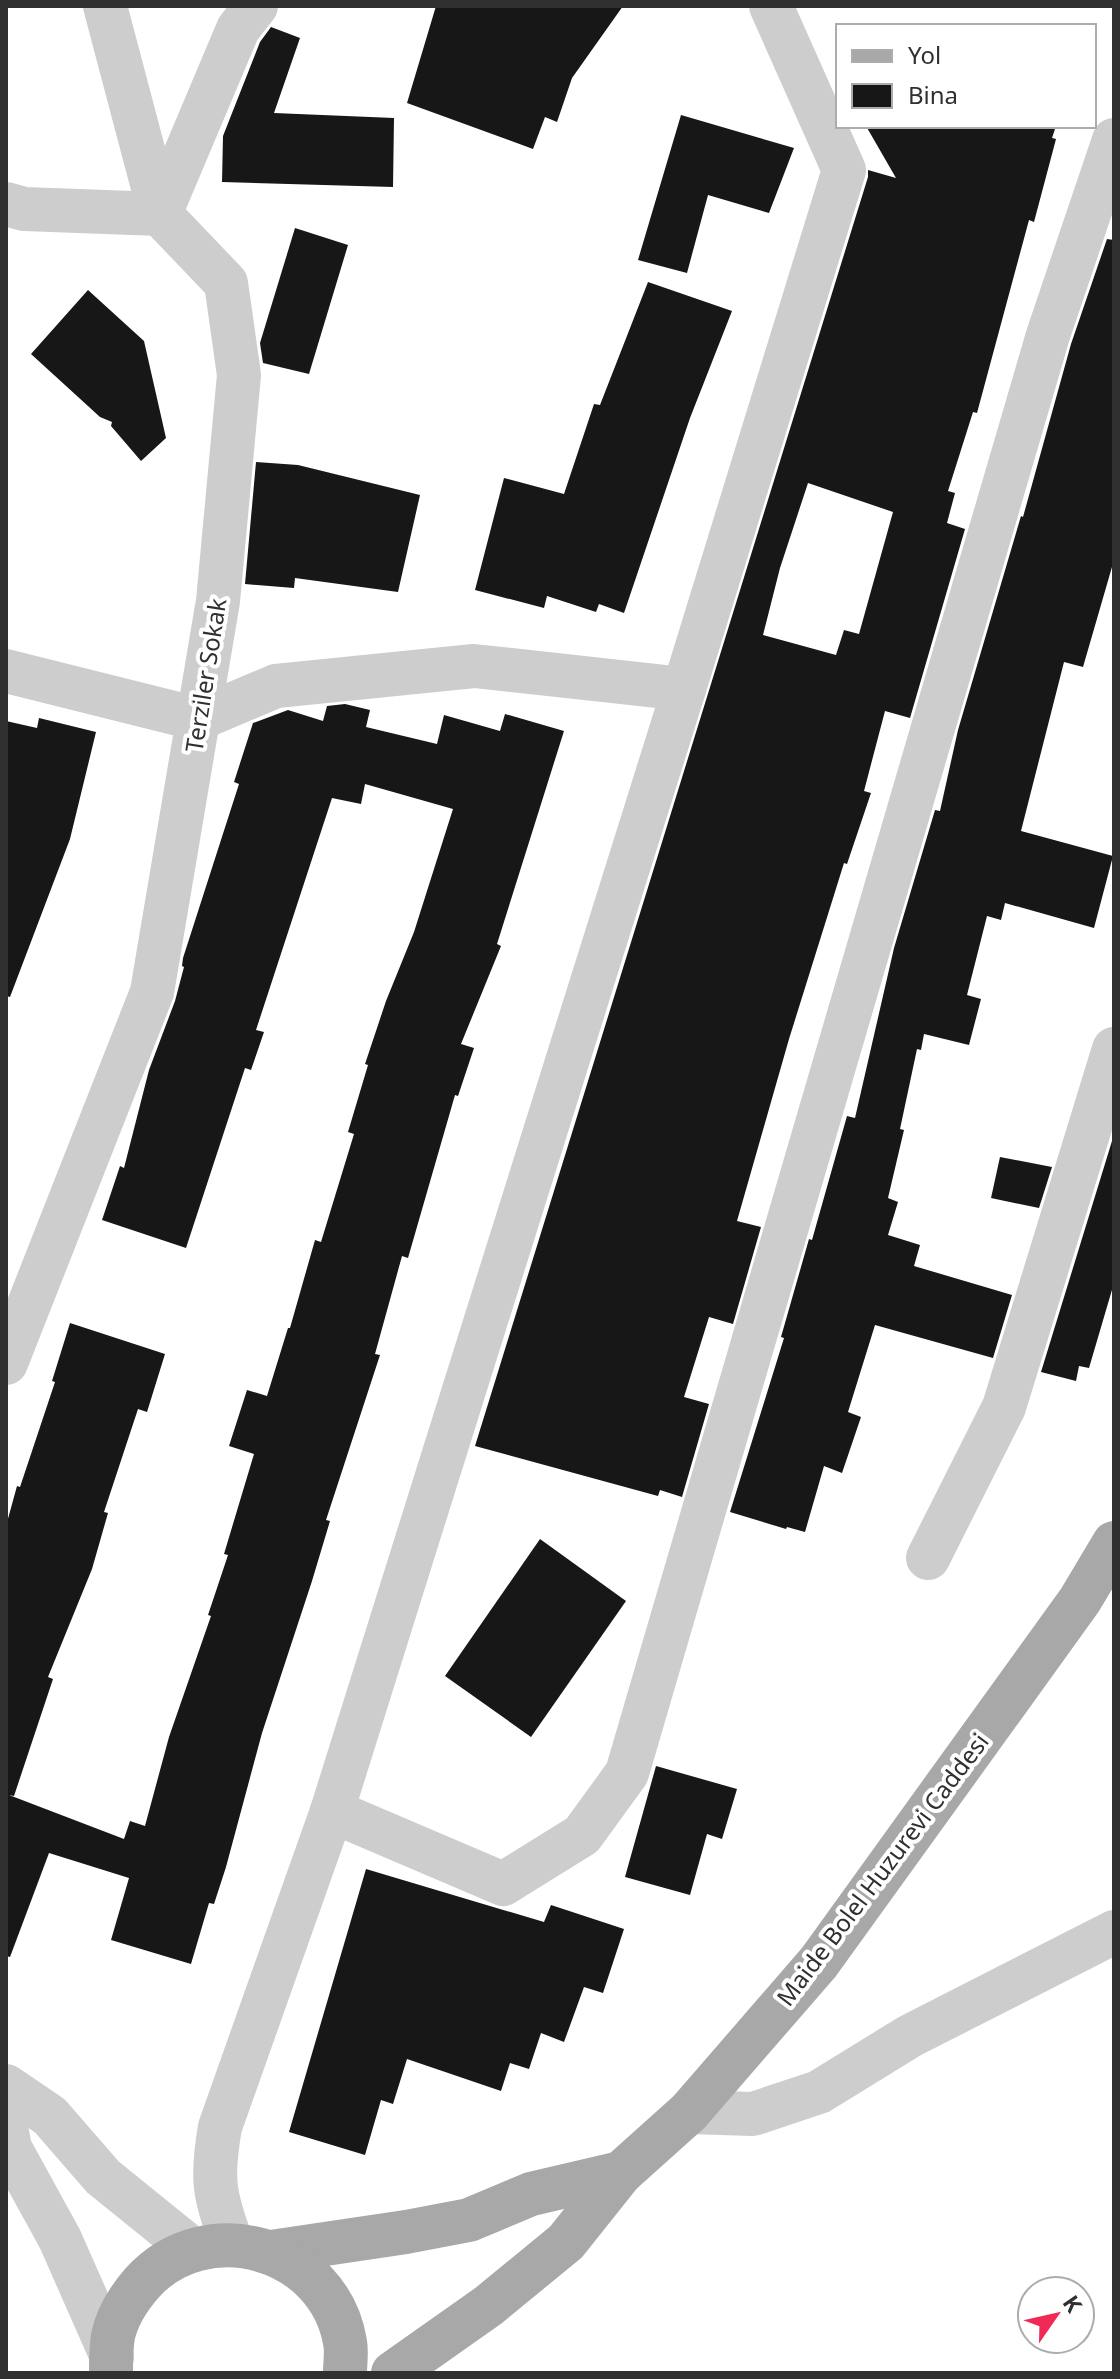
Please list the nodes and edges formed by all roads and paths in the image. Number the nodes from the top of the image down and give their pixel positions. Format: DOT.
graph roads {
  1 [pos="105,6"];
  2 [pos="256,6"];
  3 [pos="771,6"];
  4 [pos="1114,140"];
  5 [pos="6,204"];
  6 [pos="160,214"];
  7 [pos="6,671"];
  8 [pos="684,689"];
  9 [pos="198,719"];
  10 [pos="1114,1049"];
  11 [pos="6,1363"];
  12 [pos="1114,1543"];
  13 [pos="928,1558"];
  14 [pos="332,1811"];
  15 [pos="1114,1932"];
  16 [pos="6,2086"];
  17 [pos="689,2112"];
  18 [pos="6,2127"];
  19 [pos="621,2173"];
  20 [pos="232,2248"];
  21 [pos="111,2365"];
  22 [pos="345,2373"];
  23 [pos="393,2373"];
  1 -- 6 [label="street"];
  2 -- 6 [label="street"];
  3 -- 8 [label="street"];
  4 -- 14 [label="street"];
  5 -- 6 [label="street"];
  6 -- 9 [label="street, Terziler Sokak"];
  7 -- 9 [label="street"];
  8 -- 9 [label="street"];
  8 -- 14 [label="street"];
  9 -- 11 [label="street, Terziler Sokak"];
  10 -- 13 [label="street"];
  12 -- 17 [label="main road, Maide Bolel Huzurevi Caddesi"];
  14 -- 20 [label="street"];
  15 -- 17 [label="street"];
  16 -- 20 [label="street"];
  17 -- 19 [label="main road, Maide Bolel Huzurevi Caddesi"];
  18 -- 21 [label="street"];
  19 -- 20 [label="main road, Maide Bolel Huzurevi Caddesi"];
  19 -- 23 [label="main road, Maide Bolel Huzurevi Caddesi"];
  20 -- 21 [label="main road, Maide Bolel Huzurevi Caddesi"];
  20 -- 22 [label="main road"];
}
